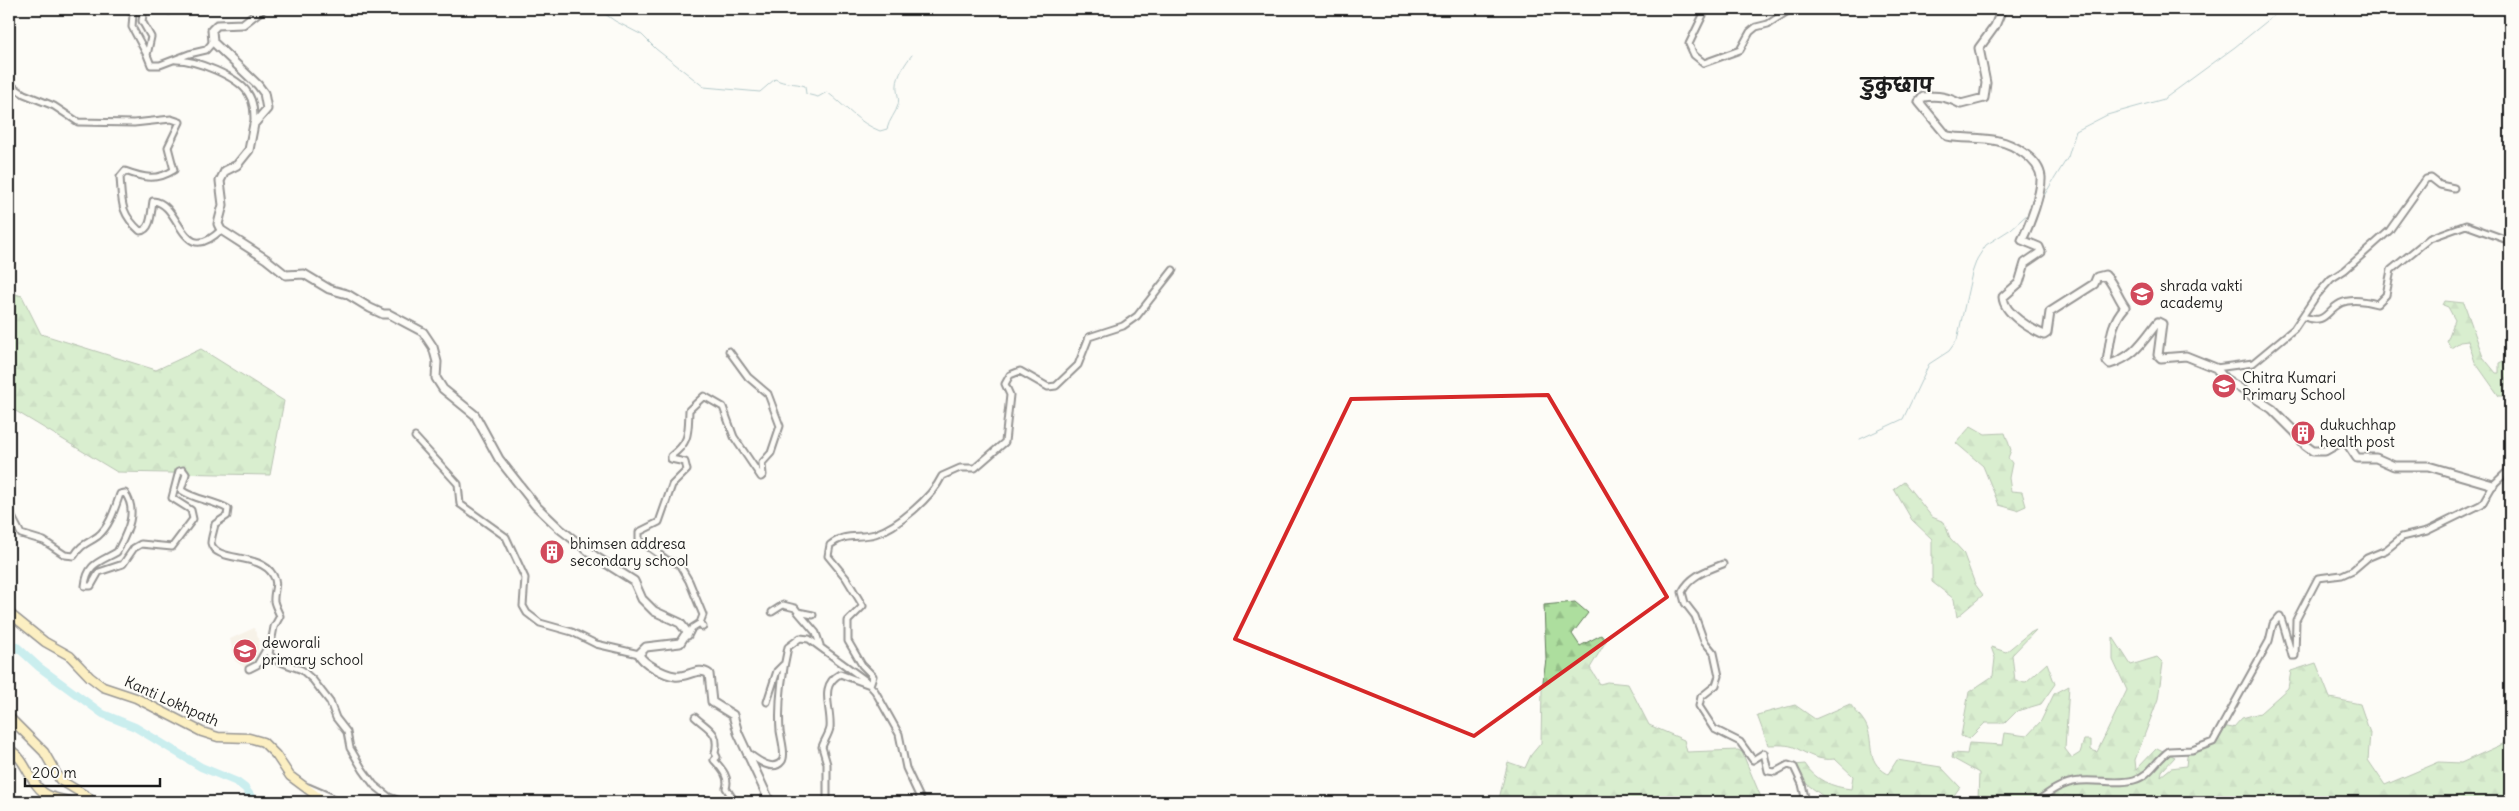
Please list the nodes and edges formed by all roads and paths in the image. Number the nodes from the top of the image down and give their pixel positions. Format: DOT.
graph roads {
  1 [pos="127,9"];
  2 [pos="144,9"];
  3 [pos="165,9"];
  4 [pos="174,9"];
  5 [pos="262,9"];
  6 [pos="1706,9"];
  7 [pos="1791,9"];
  8 [pos="2002,9"];
  9 [pos="213,42"];
  10 [pos="147,55"];
  11 [pos="171,60"];
  12 [pos="9,84"];
  13 [pos="254,124"];
  14 [pos="2454,188"];
  15 [pos="221,230"];
  16 [pos="2510,241"];
  17 [pos="1173,270"];
  18 [pos="2304,317"];
  19 [pos="729,350"];
  20 [pos="2216,368"];
  21 [pos="415,437"];
  22 [pos="2510,469"];
  23 [pos="2493,485"];
  24 [pos="9,511"];
  25 [pos="1723,564"];
  26 [pos="772,612"];
  27 [pos="798,612"];
  28 [pos="9,613"];
  29 [pos="813,615"];
  30 [pos="273,639"];
  31 [pos="680,643"];
  32 [pos="820,645"];
  33 [pos="639,654"];
  34 [pos="783,665"];
  35 [pos="249,669"];
  36 [pos="870,685"];
  37 [pos="768,702"];
  38 [pos="9,717"];
  39 [pos="695,717"];
  40 [pos="9,749"];
  41 [pos="748,753"];
  42 [pos="301,784"];
  43 [pos="73,802"];
  44 [pos="92,802"];
  45 [pos="325,802"];
  46 [pos="335,802"];
  47 [pos="403,802"];
  48 [pos="735,802"];
  49 [pos="770,802"];
  50 [pos="827,802"];
  51 [pos="922,802"];
  52 [pos="1806,802"];
  53 [pos="2036,802"];
  1 -- 10 [label="street"];
  2 -- 10 [label="street"];
  3 -- 4 [label="street"];
  5 -- 9 [label="street"];
  6 -- 7 [label="street"];
  8 -- 20 [label="street"];
  9 -- 11 [label="street"];
  9 -- 13 [label="street"];
  10 -- 11 [label="street"];
  11 -- 13 [label="street"];
  12 -- 15 [label="street"];
  13 -- 15 [label="street"];
  14 -- 18 [label="street"];
  15 -- 31 [label="street"];
  16 -- 18 [label="street"];
  17 -- 36 [label="street"];
  18 -- 20 [label="street"];
  19 -- 31 [label="street"];
  20 -- 23 [label="street"];
  21 -- 33 [label="street"];
  22 -- 23 [label="street"];
  23 -- 53 [label="street"];
  24 -- 30 [label="street"];
  25 -- 52 [label="street"];
  26 -- 27 [label="street"];
  27 -- 29 [label="street"];
  27 -- 32 [label="street"];
  28 -- 42 [label="main road, Kanti Lokhpath"];
  30 -- 35 [label="street"];
  30 -- 47 [label="street"];
  31 -- 33 [label="street"];
  32 -- 34 [label="street"];
  32 -- 36 [label="street"];
  33 -- 41 [label="street"];
  34 -- 37 [label="street"];
  34 -- 41 [label="street"];
  36 -- 50 [label="street"];
  36 -- 51 [label="street"];
  38 -- 44 [label="main road"];
  39 -- 48 [label="street"];
  40 -- 43 [label="main road"];
  41 -- 49 [label="street"];
  42 -- 45 [label="main road, Kanti Lokhpath"];
  42 -- 46 [label="street"];
}
